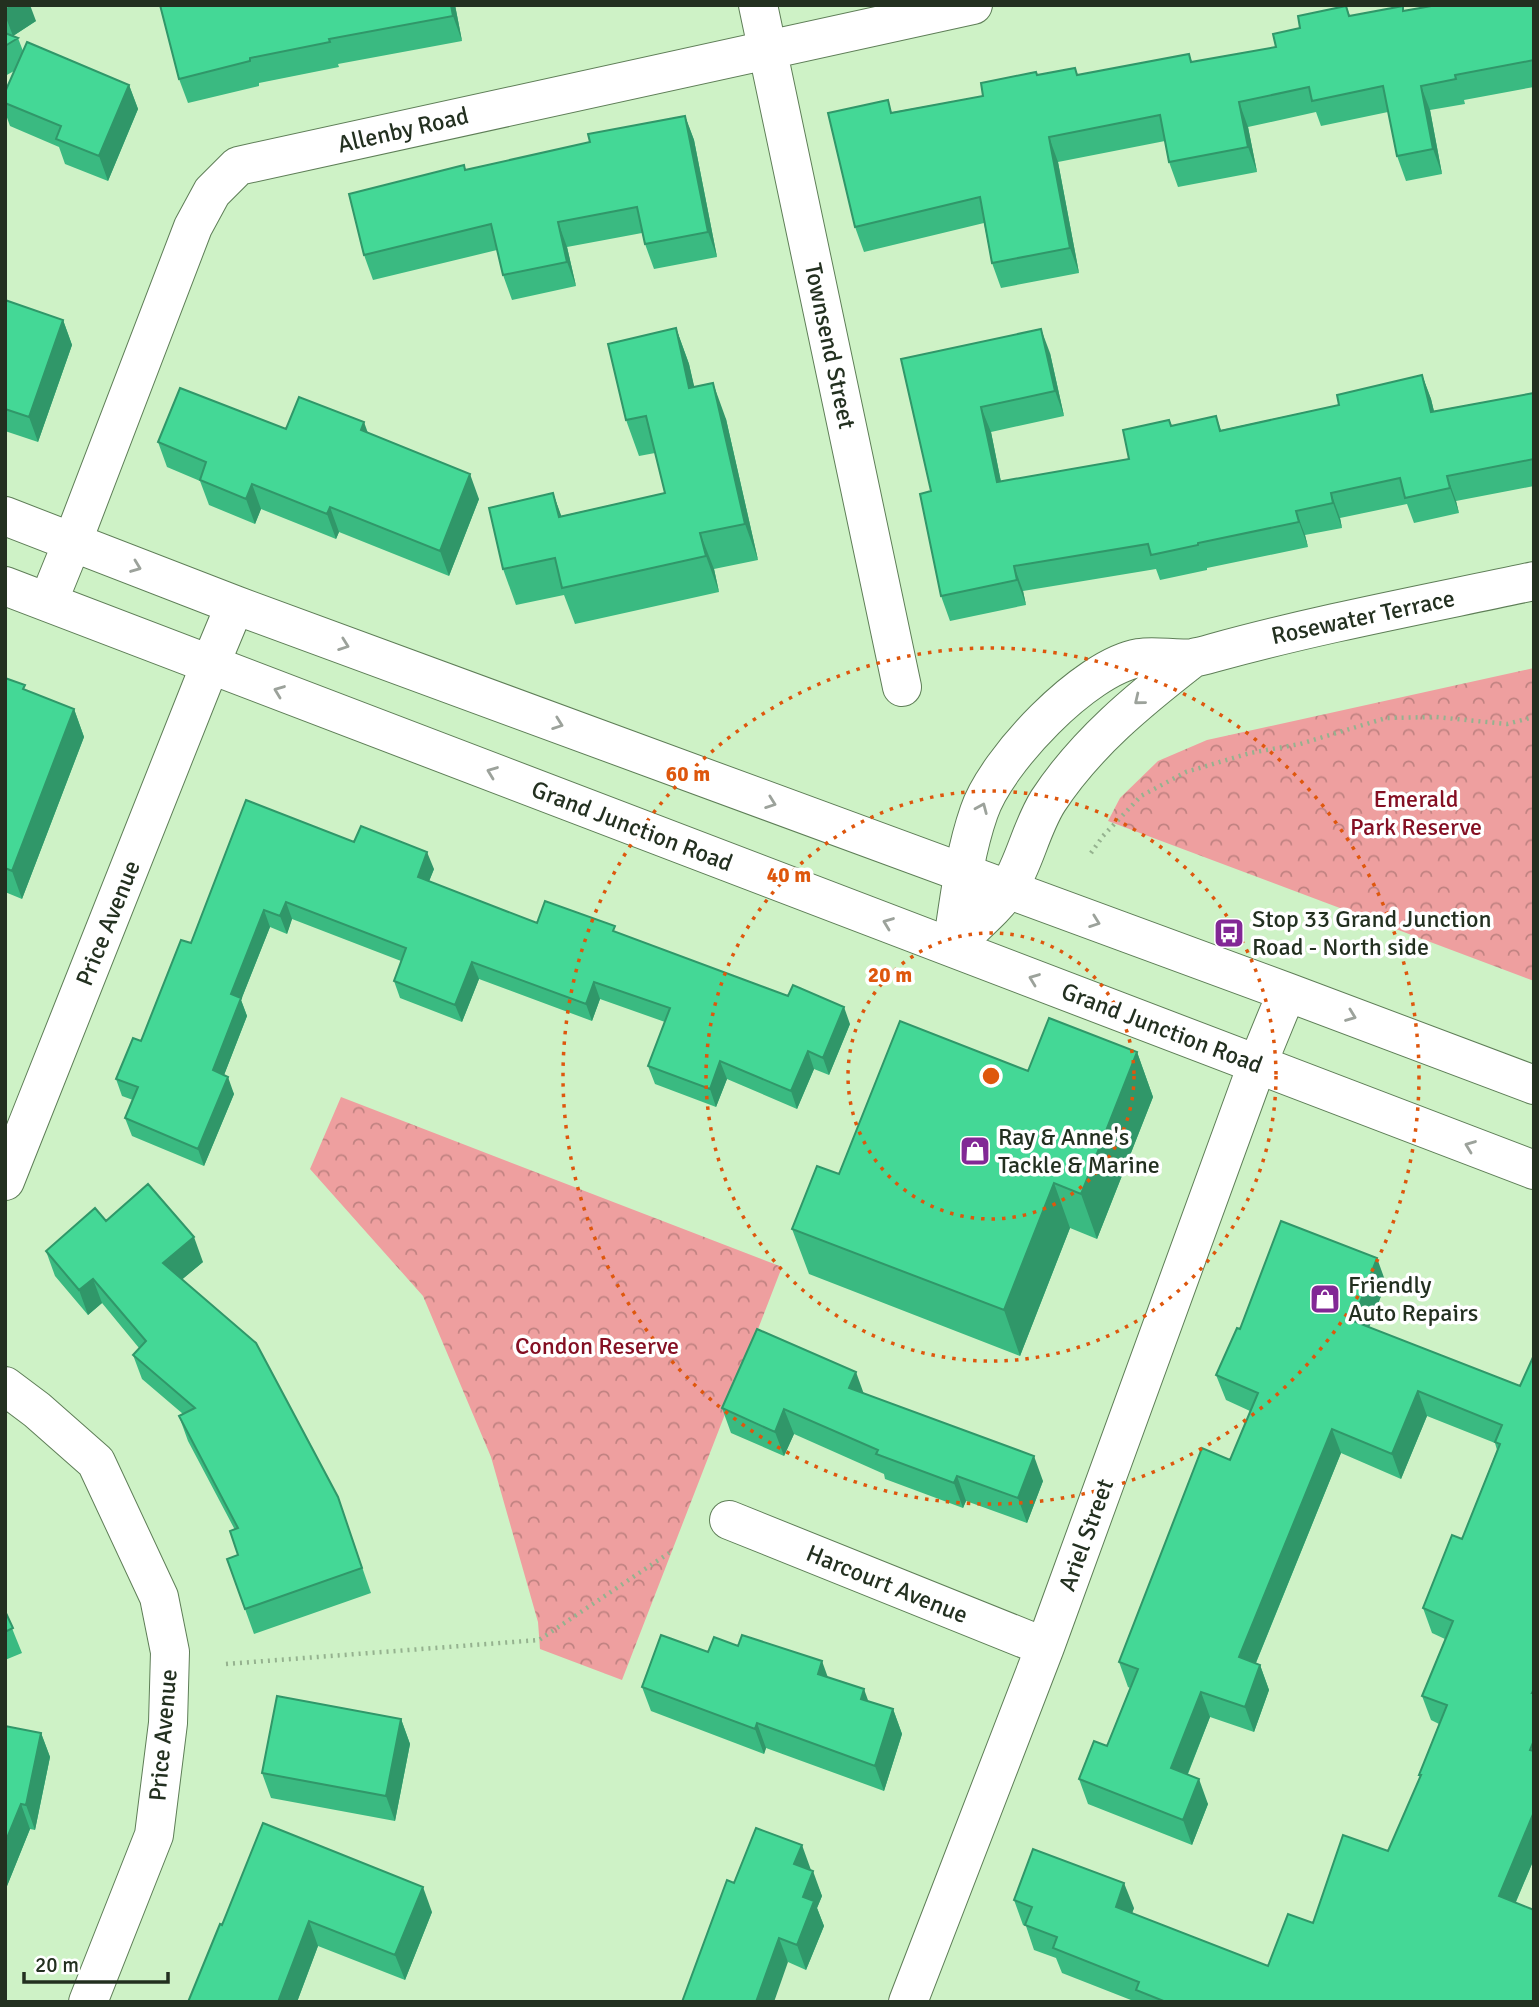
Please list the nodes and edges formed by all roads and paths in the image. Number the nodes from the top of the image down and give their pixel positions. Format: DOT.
graph roads {
  1 [pos="758,5"];
  2 [pos="973,5"];
  3 [pos="768,49"];
  4 [pos="5,516"];
  5 [pos="72,543"];
  6 [pos="1534,581"];
  7 [pos="5,586"];
  8 [pos="48,602"];
  9 [pos="234,605"];
  10 [pos="1193,658"];
  11 [pos="210,665"];
  12 [pos="902,687"];
  13 [pos="1534,717"];
  14 [pos="1091,853"];
  15 [pos="964,874"];
  16 [pos="1007,891"];
  17 [pos="952,947"];
  18 [pos="1287,992"];
  19 [pos="1258,1065"];
  20 [pos="1534,1085"];
  21 [pos="1534,1170"];
  22 [pos="5,1181"];
  23 [pos="5,1387"];
  24 [pos="729,1520"];
  25 [pos="669,1553"];
  26 [pos="1045,1647"];
  27 [pos="226,1664"];
  28 [pos="88,2002"];
  29 [pos="908,2002"];
  1 -- 3 [label="main road, Townsend Street"];
  2 -- 3 [label="main road, Allenby Road"];
  3 -- 5 [label="main road, Allenby Road"];
  3 -- 12 [label="main road, Townsend Street"];
  4 -- 5 [label="main road"];
  5 -- 8 [label="main road, Allenby Road"];
  5 -- 9 [label="main road, one-way"];
  6 -- 10 [label="main road, Rosewater Terrace"];
  7 -- 8 [label="main road, Grand Junction Road"];
  8 -- 11 [label="main road, Grand Junction Road"];
  9 -- 11 [label="main road, Price Avenue"];
  9 -- 15 [label="main road, one-way"];
  15 -- 10 [label="main road, Rosewater Terrace, one-way"];
  10 -- 16 [label="main road, Rosewater Terrace, one-way"];
  17 -- 11 [label="main road, Grand Junction Road, one-way"];
  11 -- 22 [label="main road, Price Avenue"];
  13 -- 14 [label="path"];
  15 -- 16 [label="main road"];
  15 -- 17 [label="main road, Rosewater Terrace"];
  16 -- 17 [label="main road, Rosewater Terrace"];
  16 -- 18 [label="main road, one-way"];
  19 -- 17 [label="main road, Grand Junction Road, one-way"];
  18 -- 19 [label="main road, Ariel Street"];
  18 -- 20 [label="main road, one-way"];
  21 -- 19 [label="main road, Grand Junction Road, one-way"];
  19 -- 26 [label="main road, Ariel Street"];
  23 -- 28 [label="main road, Price Avenue"];
  24 -- 26 [label="main road, Harcourt Avenue"];
  25 -- 27 [label="path"];
  26 -- 29 [label="main road, Ariel Street"];
}
